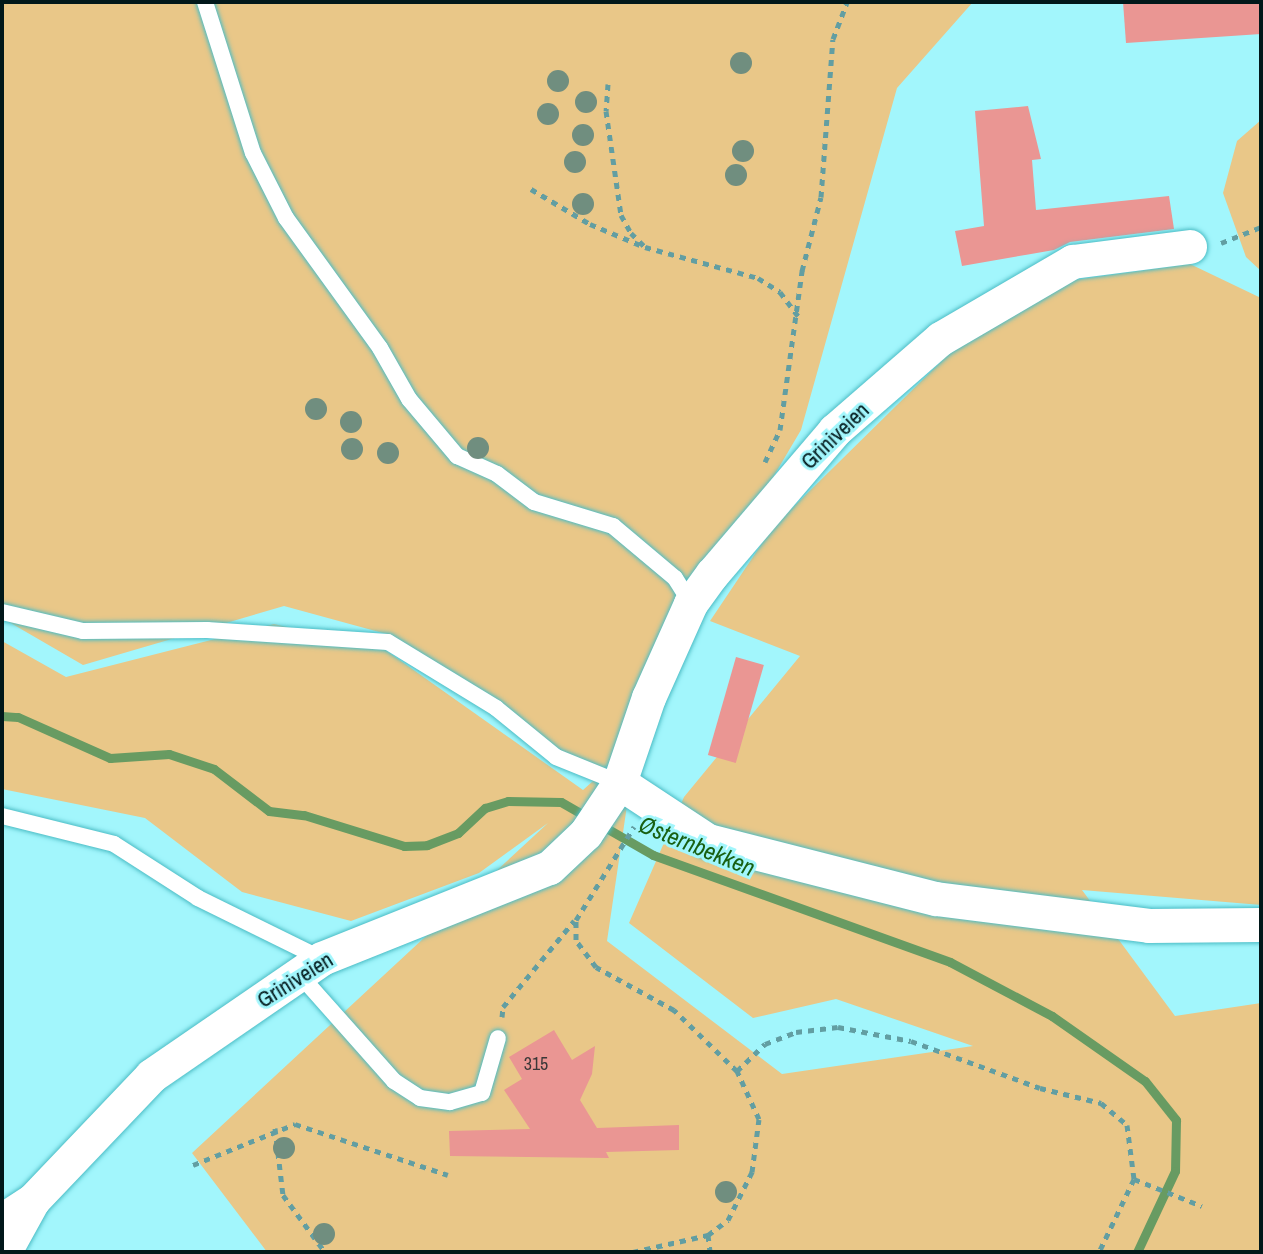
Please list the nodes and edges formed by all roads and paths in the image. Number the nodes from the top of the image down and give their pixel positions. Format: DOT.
graph roads {
  1 [pos="205,2"];
  2 [pos="847,2"];
  3 [pos="608,84"];
  4 [pos="531,189"];
  5 [pos="1261,227"];
  6 [pos="645,247"];
  7 [pos="1190,247"];
  8 [pos="798,317"];
  9 [pos="759,474"];
  10 [pos="691,604"];
  11 [pos="2,612"];
  12 [pos="604,808"];
  13 [pos="2,816"];
  14 [pos="634,829"];
  15 [pos="576,920"];
  16 [pos="1261,925"];
  17 [pos="310,966"];
  18 [pos="498,1038"];
  19 [pos="737,1071"];
  20 [pos="275,1128"];
  21 [pos="193,1165"];
  22 [pos="448,1175"];
  23 [pos="1134,1179"];
  24 [pos="34,1200"];
  25 [pos="1202,1206"];
  26 [pos="2,1221"];
  27 [pos="708,1235"];
  28 [pos="5,1252"];
  29 [pos="325,1252"];
  30 [pos="633,1252"];
  31 [pos="710,1252"];
  32 [pos="1099,1252"];
  1 -- 10 [label="lane"];
  2 -- 8 [label="path"];
  3 -- 6 [label="path"];
  4 -- 6 [label="path"];
  5 -- 7 [label="path"];
  6 -- 8 [label="path"];
  7 -- 10 [label="street, Griniveien"];
  8 -- 9 [label="path"];
  10 -- 12 [label="street, Griniveien"];
  11 -- 12 [label="lane"];
  12 -- 16 [label="street"];
  12 -- 17 [label="street, Griniveien"];
  13 -- 17 [label="lane"];
  14 -- 15 [label="path"];
  15 -- 18 [label="path"];
  15 -- 19 [label="path"];
  17 -- 18 [label="lane"];
  17 -- 24 [label="street, Griniveien"];
  19 -- 23 [label="path"];
  19 -- 27 [label="path"];
  20 -- 21 [label="path"];
  20 -- 22 [label="path"];
  20 -- 29 [label="path"];
  23 -- 25 [label="path"];
  23 -- 32 [label="path"];
  24 -- 26 [label="street, Griniveien"];
  24 -- 28 [label="street, Griniveien"];
  27 -- 30 [label="path"];
  27 -- 31 [label="path"];
}
